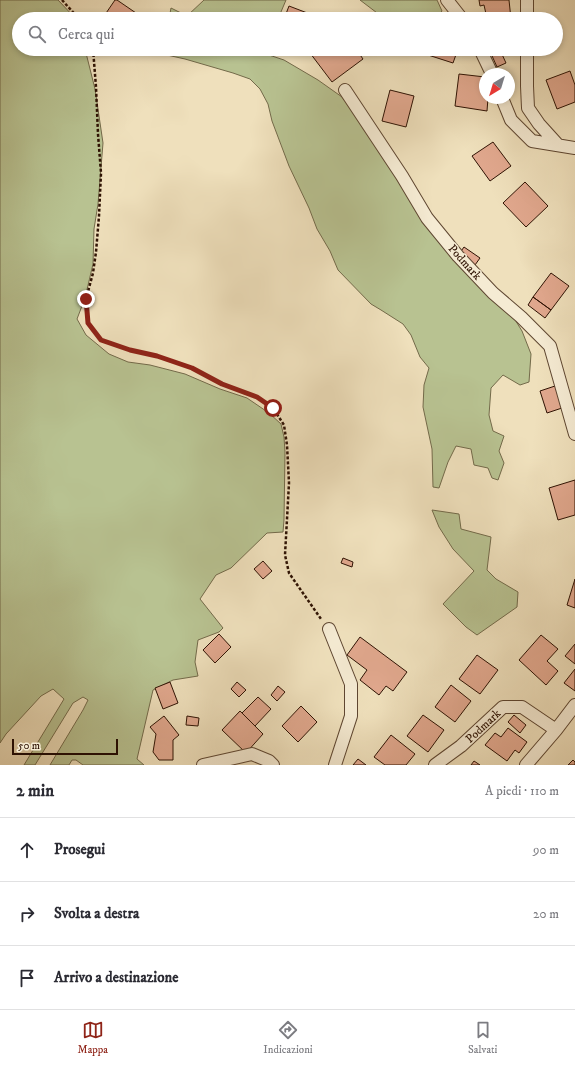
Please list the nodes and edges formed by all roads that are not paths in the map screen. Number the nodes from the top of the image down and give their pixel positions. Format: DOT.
graph roads {
  1 [pos="447,0"];
  2 [pos="527,0"];
  3 [pos="456,12"];
  4 [pos="527,12"];
  5 [pos="483,56"];
  6 [pos="527,56"];
  7 [pos="489,68"];
  8 [pos="345,90"];
  9 [pos="504,104"];
  10 [pos="558,145"];
  11 [pos="575,148"];
  12 [pos="575,434"];
  13 [pos="329,629"];
  14 [pos="575,705"];
  15 [pos="556,730"];
  16 [pos="203,765"];
  17 [pos="273,765"];
  18 [pos="335,765"];
  19 [pos="435,765"];
  20 [pos="526,765"];
  1 -- 3 [label="street"];
  2 -- 4 [label="street"];
  5 -- 7 [label="street"];
  6 -- 10 [label="street"];
  8 -- 12 [label="street, Podmark"];
  9 -- 10 [label="street"];
  10 -- 11 [label="street"];
  13 -- 18 [label="street"];
  14 -- 15 [label="street"];
  15 -- 19 [label="street, Podmark"];
  15 -- 20 [label="street"];
  16 -- 17 [label="street"];
}
